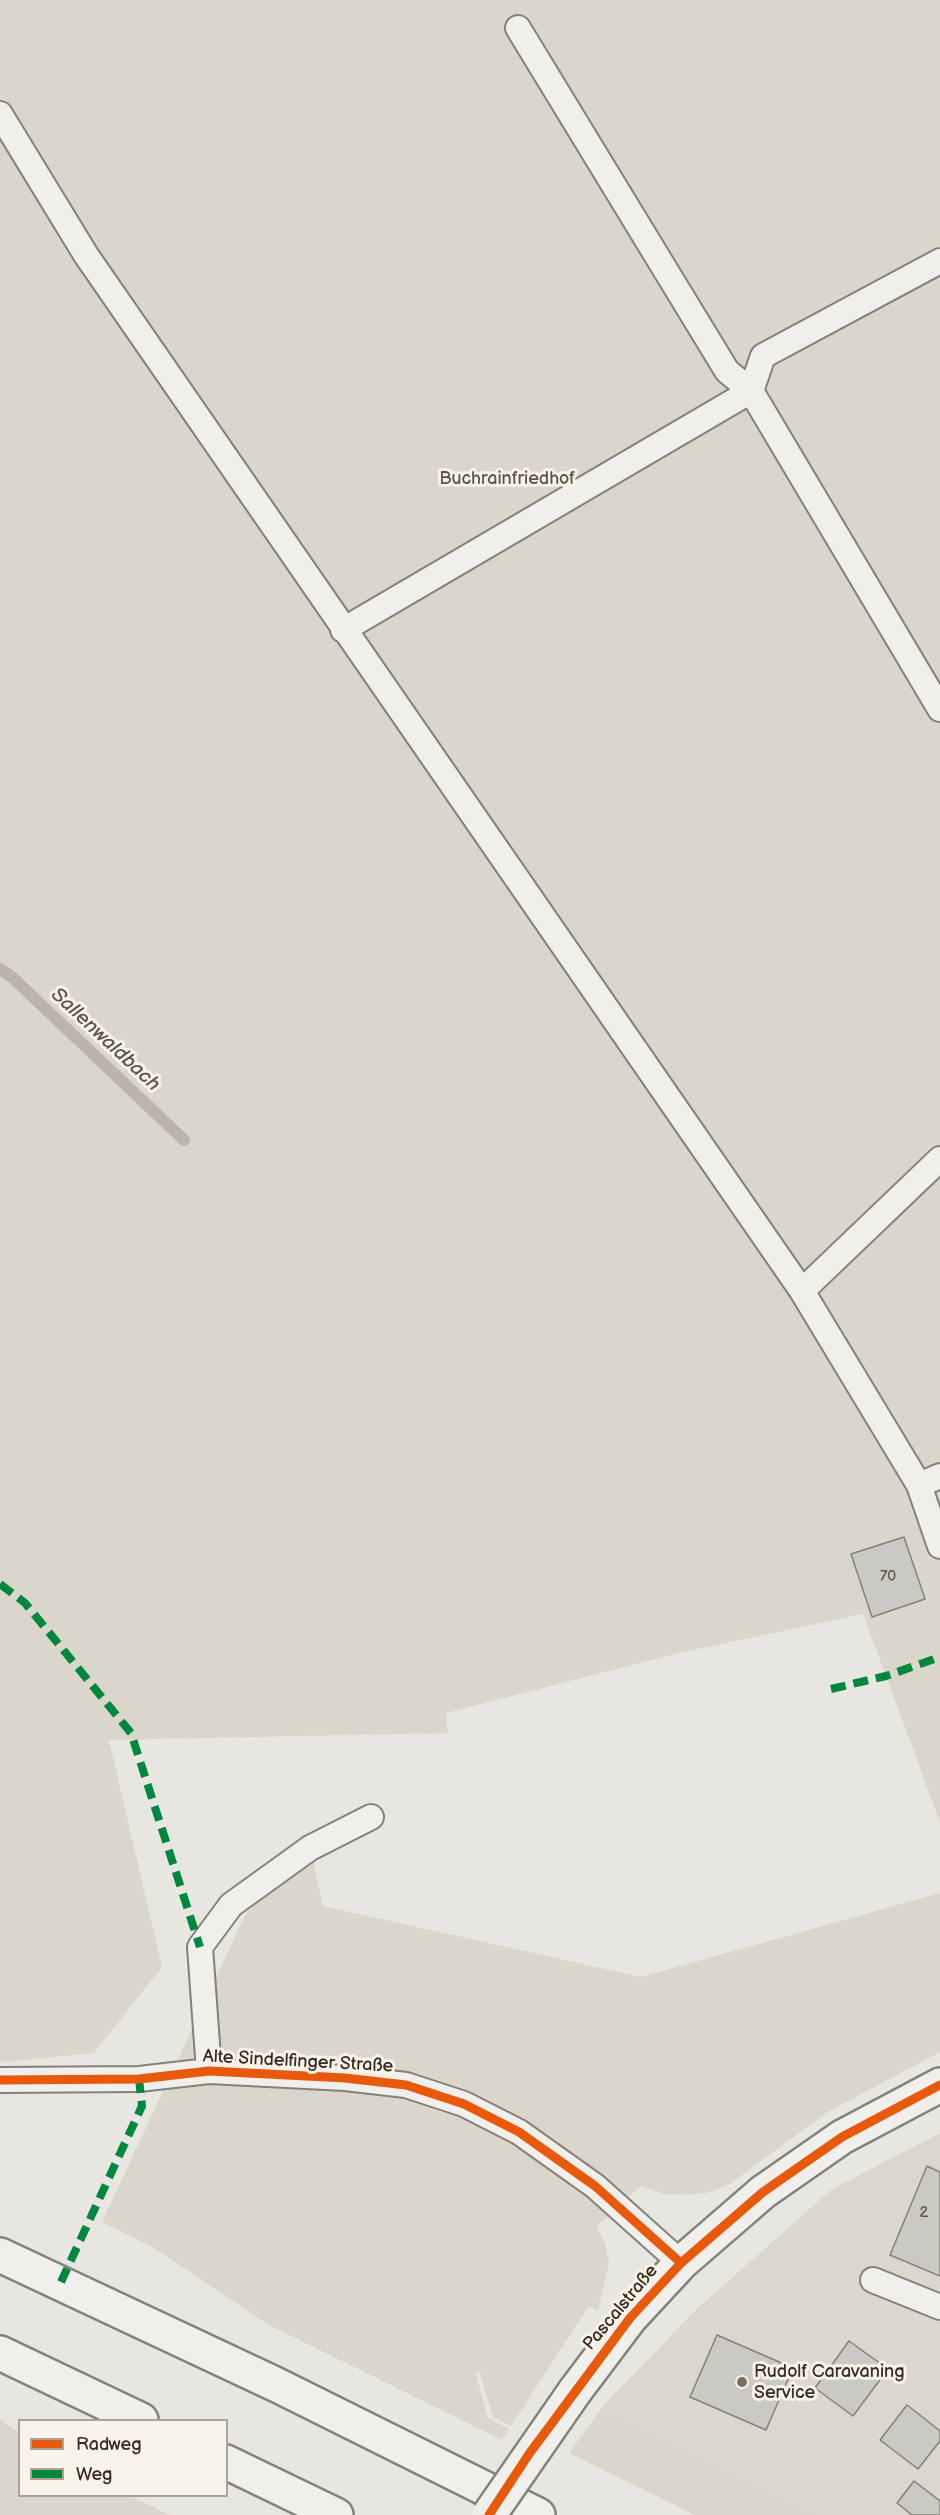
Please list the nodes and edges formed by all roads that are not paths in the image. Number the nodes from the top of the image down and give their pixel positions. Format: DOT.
graph roads {
  1 [pos="518,28"];
  2 [pos="0,114"];
  3 [pos="940,261"];
  4 [pos="751,391"];
  5 [pos="343,630"];
  6 [pos="940,709"];
  7 [pos="940,1159"];
  8 [pos="802,1291"];
  9 [pos="929,1480"];
  10 [pos="940,1546"];
  11 [pos="371,1817"];
  12 [pos="209,2072"];
  13 [pos="0,2080"];
  14 [pos="940,2085"];
  15 [pos="0,2255"];
  16 [pos="681,2263"];
  17 [pos="873,2280"];
  18 [pos="940,2307"];
  19 [pos="0,2353"];
  20 [pos="137,2419"];
  21 [pos="228,2463"];
  22 [pos="336,2515"];
  23 [pos="489,2515"];
  24 [pos="538,2515"];
  1 -- 4 [label="lane"];
  2 -- 5 [label="lane"];
  3 -- 4 [label="lane"];
  4 -- 5 [label="lane"];
  4 -- 6 [label="lane"];
  5 -- 8 [label="lane"];
  7 -- 8 [label="lane"];
  8 -- 9 [label="lane"];
  9 -- 10 [label="lane"];
  11 -- 12 [label="lane"];
  12 -- 13 [label="lane, Alte Sindelfinger Straße"];
  12 -- 16 [label="lane, Alte Sindelfinger Straße"];
  14 -- 16 [label="main road, Pascalstraße"];
  15 -- 24 [label="main road"];
  16 -- 23 [label="main road, Pascalstraße, bridge"];
  17 -- 18 [label="lane"];
  19 -- 20 [label="main road"];
  21 -- 22 [label="main road"];
}
